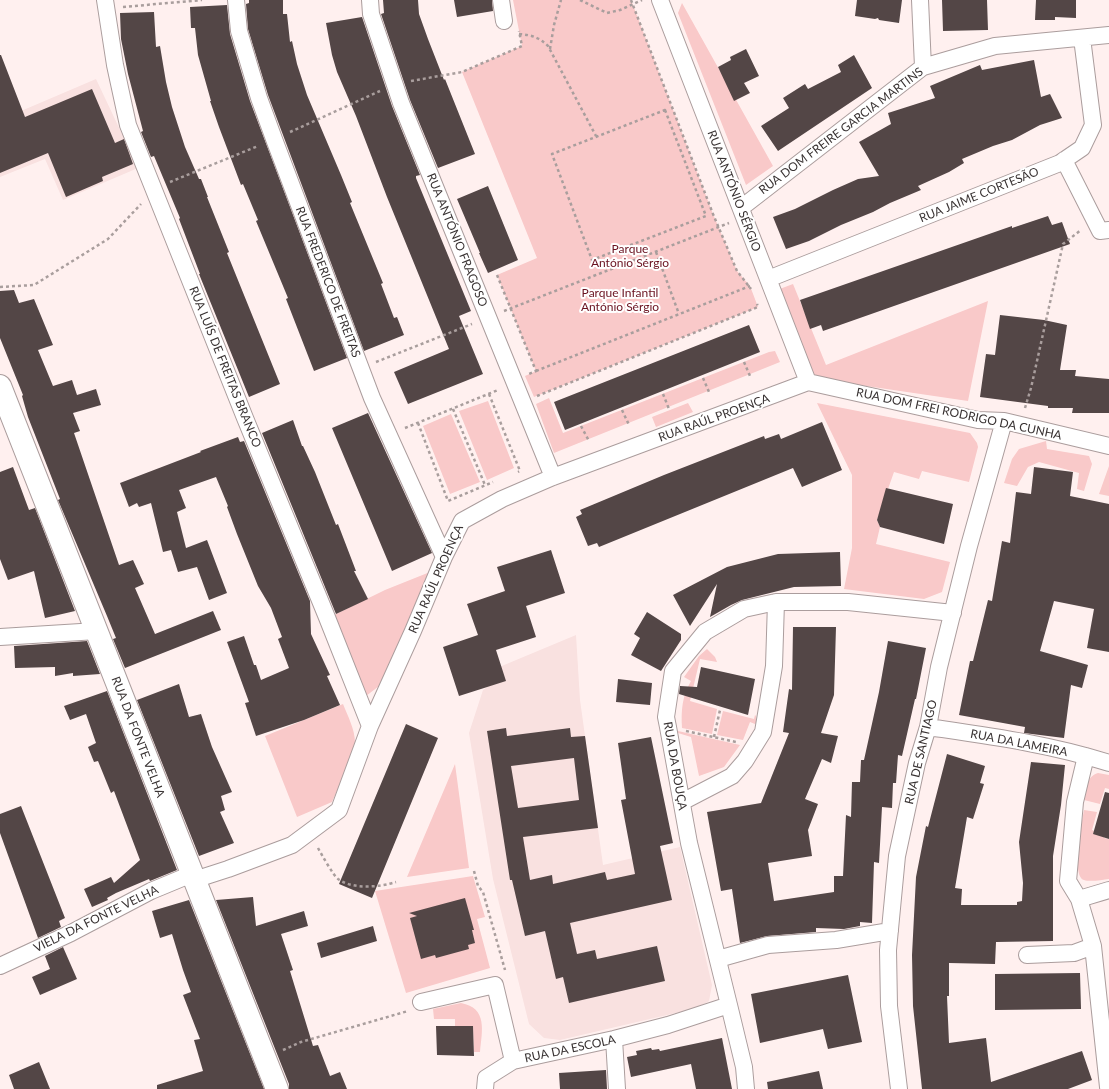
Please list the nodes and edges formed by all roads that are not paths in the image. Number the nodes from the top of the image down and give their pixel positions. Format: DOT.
graph roads {
  1 [pos="236,0"];
  2 [pos="370,0"];
  3 [pos="501,0"];
  4 [pos="660,0"];
  5 [pos="920,0"];
  6 [pos="105,4"];
  7 [pos="509,27"];
  8 [pos="1109,35"];
  9 [pos="1082,38"];
  10 [pos="924,67"];
  11 [pos="1064,160"];
  12 [pos="741,208"];
  13 [pos="1109,230"];
  14 [pos="768,280"];
  15 [pos="808,382"];
  16 [pos="0,386"];
  17 [pos="1004,421"];
  18 [pos="1109,446"];
  19 [pos="553,477"];
  20 [pos="444,557"];
  21 [pos="776,602"];
  22 [pos="954,612"];
  23 [pos="97,631"];
  24 [pos="0,637"];
  25 [pos="370,726"];
  26 [pos="928,727"];
  27 [pos="1086,756"];
  28 [pos="1109,764"];
  29 [pos="682,802"];
  30 [pos="193,877"];
  31 [pos="1109,890"];
  32 [pos="1079,899"];
  33 [pos="890,931"];
  34 [pos="1093,946"];
  35 [pos="1027,956"];
  36 [pos="718,959"];
  37 [pos="0,966"];
  38 [pos="421,1002"];
  39 [pos="729,1005"];
  40 [pos="614,1039"];
  41 [pos="513,1061"];
  42 [pos="1107,1088"];
  43 [pos="276,1089"];
  44 [pos="485,1089"];
  45 [pos="617,1089"];
  46 [pos="746,1089"];
  47 [pos="899,1089"];
  1 -- 20 [label="street, RUA FREDERICO DE FREITAS"];
  2 -- 19 [label="street, RUA ANTÓNIO FRAGOSO"];
  3 -- 7 [label="street"];
  4 -- 12 [label="street, RUA ANTÓNIO SÉRGIO"];
  5 -- 10 [label="street"];
  6 -- 25 [label="street, RUA LUÍS DE FREITAS BRANCO"];
  8 -- 9 [label="street, RUA DOM FREIRE GARCIA MARTINS"];
  9 -- 10 [label="street, RUA DOM FREIRE GARCIA MARTINS"];
  9 -- 11 [label="street, RUA JAIME CORTESÃO"];
  10 -- 12 [label="street, RUA DOM FREIRE GARCIA MARTINS"];
  11 -- 13 [label="street"];
  11 -- 14 [label="street, RUA JAIME CORTESÃO"];
  12 -- 14 [label="street, RUA ANTÓNIO SÉRGIO"];
  14 -- 15 [label="street, RUA ANTÓNIO SÉRGIO"];
  15 -- 17 [label="street, RUA DOM FREI RODRIGO DA CUNHA"];
  15 -- 19 [label="street, RUA RAÚL PROENÇA"];
  16 -- 23 [label="street, RUA DA FONTE VELHA"];
  17 -- 18 [label="street, RUA DOM FREI RODRIGO DA CUNHA"];
  17 -- 22 [label="street, RUA DE SANTIAGO"];
  19 -- 20 [label="street, RUA RAÚL PROENÇA"];
  20 -- 25 [label="street, RUA RAÚL PROENÇA"];
  21 -- 22 [label="street, RUA DA BOUÇA"];
  21 -- 29 [label="street"];
  21 -- 29 [label="street, RUA DA BOUÇA"];
  22 -- 26 [label="street, RUA DE SANTIAGO"];
  23 -- 24 [label="street"];
  23 -- 30 [label="street, RUA DA FONTE VELHA"];
  25 -- 30 [label="street, RUA RAÚL PROENÇA"];
  26 -- 27 [label="street, RUA DA LAMEIRA"];
  26 -- 33 [label="street, RUA DE SANTIAGO"];
  27 -- 28 [label="street, RUA DA LAMEIRA"];
  27 -- 32 [label="street"];
  29 -- 36 [label="street, RUA DA BOUÇA"];
  30 -- 37 [label="street, VIELA DA FONTE VELHA"];
  30 -- 43 [label="street, RUA DA FONTE VELHA"];
  31 -- 32 [label="street"];
  32 -- 34 [label="street"];
  33 -- 36 [label="street"];
  33 -- 47 [label="street, RUA DE SANTIAGO"];
  34 -- 35 [label="street"];
  34 -- 42 [label="street"];
  36 -- 39 [label="street, RUA DA BOUÇA"];
  38 -- 41 [label="street, RUA DA ESCOLA"];
  39 -- 40 [label="street, RUA DA ESCOLA"];
  39 -- 46 [label="street, RUA DA BOUÇA"];
  40 -- 41 [label="street, RUA DA ESCOLA"];
  40 -- 45 [label="street"];
  41 -- 44 [label="street"];
}
